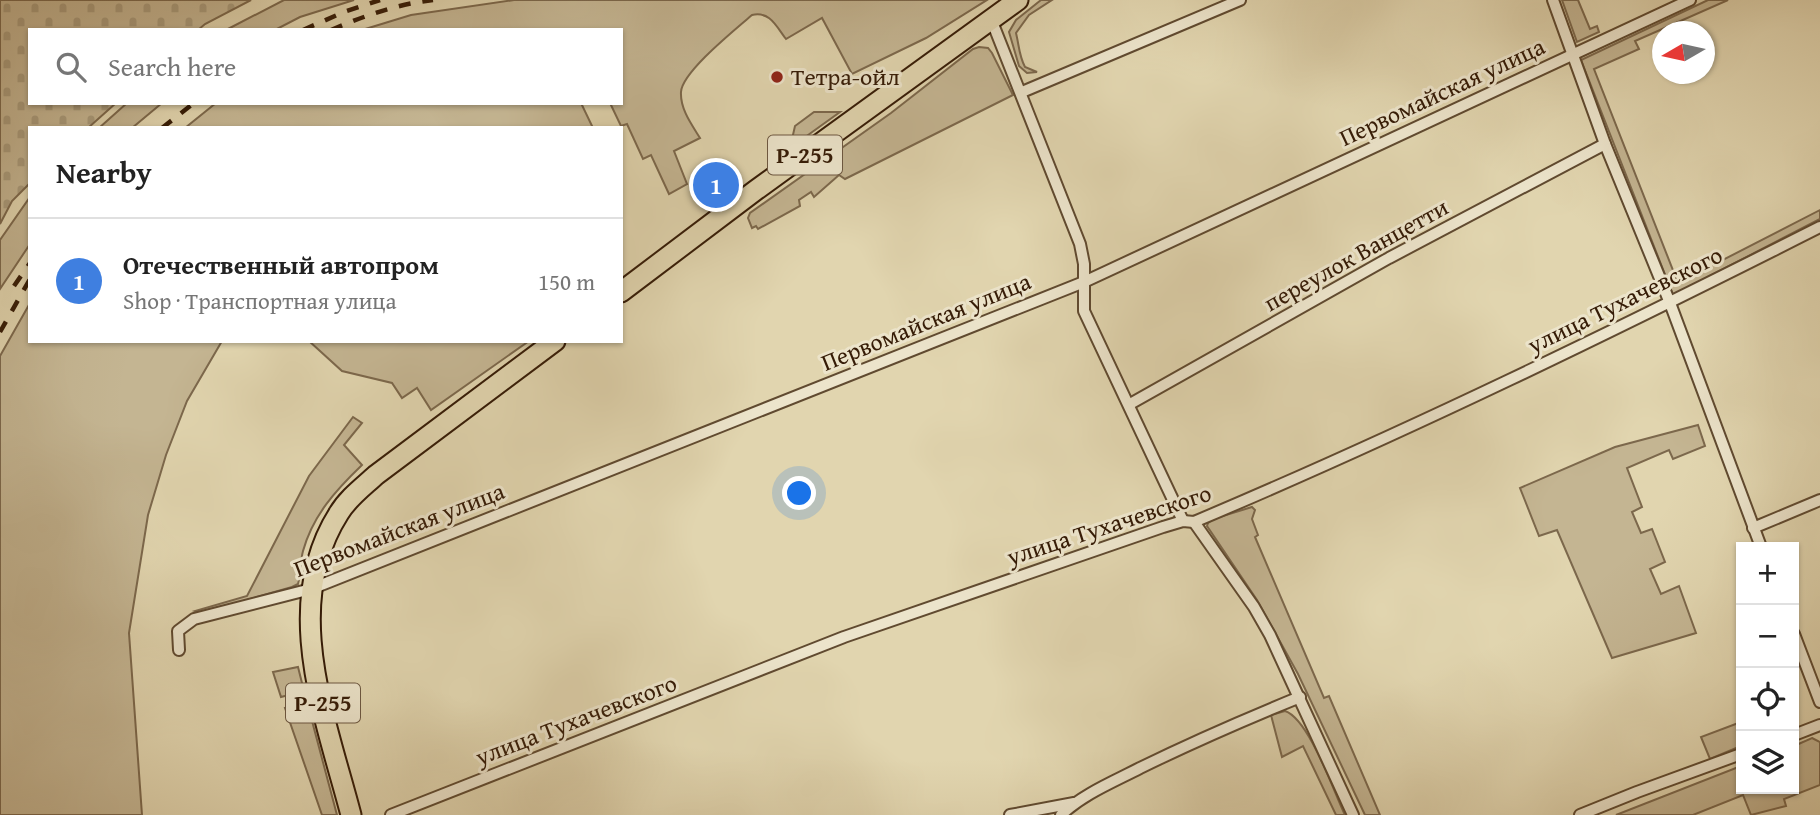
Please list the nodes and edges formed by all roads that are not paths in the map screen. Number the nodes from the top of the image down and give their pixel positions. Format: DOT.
graph roads {
  1 [pos="1018,0"];
  2 [pos="1240,0"];
  3 [pos="1553,0"];
  4 [pos="1690,0"];
  5 [pos="991,19"];
  6 [pos="1573,54"];
  7 [pos="1022,92"];
  8 [pos="1605,144"];
  9 [pos="1820,227"];
  10 [pos="1084,282"];
  11 [pos="623,290"];
  12 [pos="1670,303"];
  13 [pos="552,343"];
  14 [pos="1130,404"];
  15 [pos="1820,500"];
  16 [pos="1188,522"];
  17 [pos="1753,528"];
  18 [pos="1758,542"];
  19 [pos="311,589"];
  20 [pos="1799,647"];
  21 [pos="179,650"];
  22 [pos="1300,697"];
  23 [pos="1820,702"];
  24 [pos="1820,725"];
  25 [pos="1799,733"];
  26 [pos="1736,756"];
  27 [pos="1074,803"];
  28 [pos="351,815"];
  29 [pos="391,815"];
  30 [pos="1010,815"];
  31 [pos="1061,815"];
  32 [pos="1353,815"];
  33 [pos="1580,815"];
  1 -- 5 [label="highway, Р-255"];
  2 -- 7 [label="street"];
  3 -- 6 [label="street"];
  4 -- 6 [label="street, Первомайская улица"];
  5 -- 7 [label="street"];
  5 -- 11 [label="highway, Р-255"];
  6 -- 8 [label="street"];
  6 -- 10 [label="street, Первомайская улица"];
  7 -- 10 [label="street"];
  8 -- 12 [label="street"];
  8 -- 14 [label="street, переулок Ванцетти"];
  9 -- 12 [label="street, улица Тухачевского"];
  10 -- 14 [label="street"];
  10 -- 19 [label="street, Первомайская улица"];
  12 -- 16 [label="street, улица Тухачевского"];
  12 -- 17 [label="street"];
  13 -- 19 [label="highway, Р-255"];
  14 -- 16 [label="street"];
  15 -- 17 [label="street"];
  16 -- 22 [label="street"];
  16 -- 29 [label="street, улица Тухачевского"];
  17 -- 18 [label="street"];
  19 -- 21 [label="street, Первомайская улица"];
  19 -- 28 [label="highway, Р-255"];
  20 -- 23 [label="street"];
  22 -- 27 [label="street"];
  22 -- 32 [label="street"];
  24 -- 25 [label="street"];
  26 -- 33 [label="street"];
  27 -- 30 [label="street"];
  27 -- 31 [label="street"];
}
